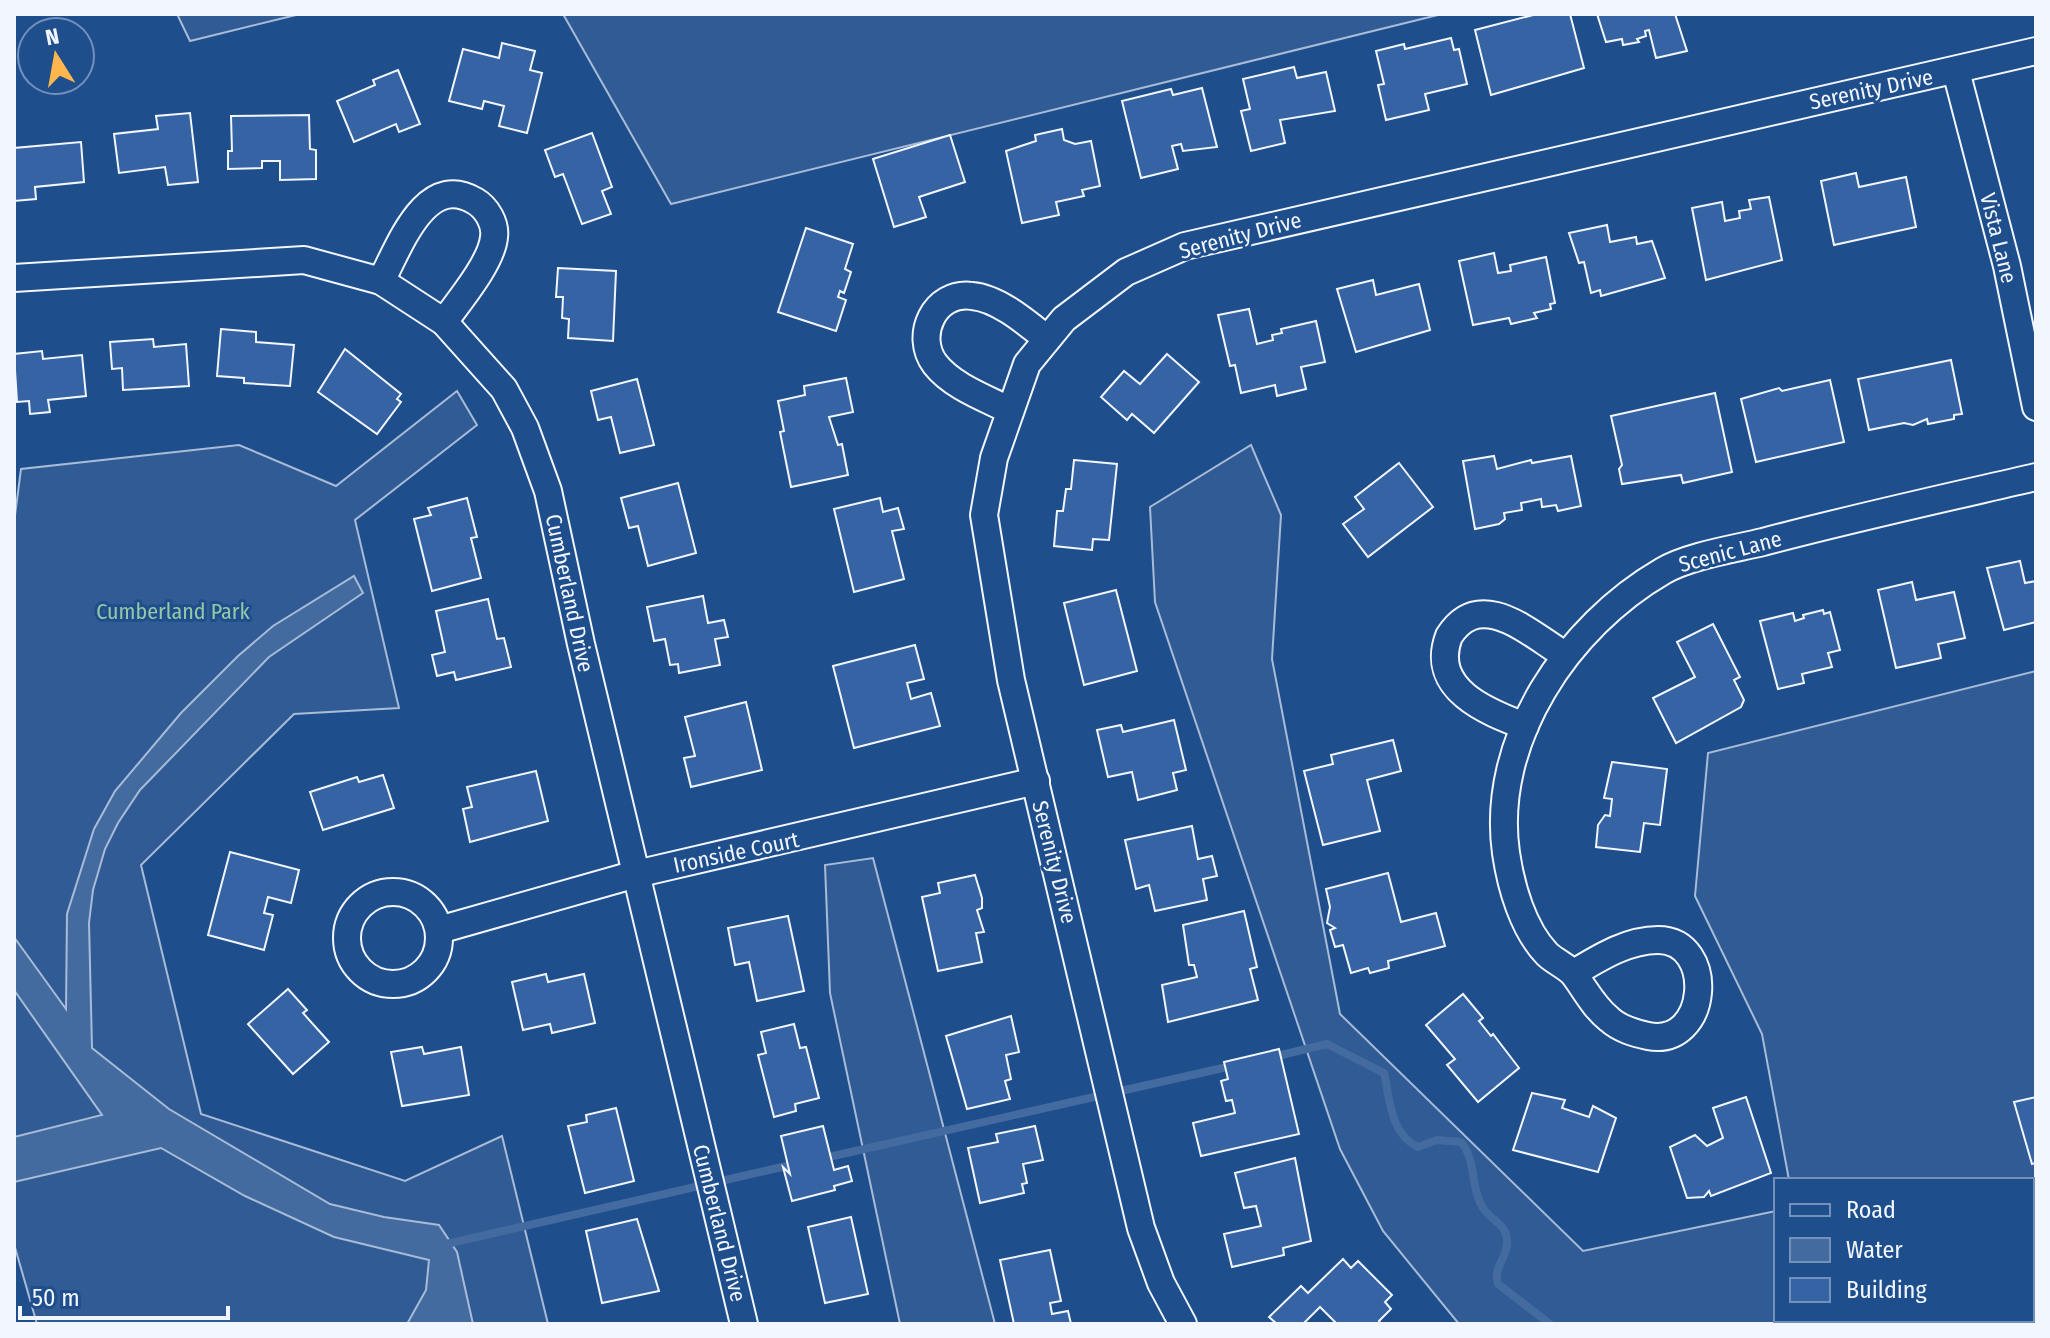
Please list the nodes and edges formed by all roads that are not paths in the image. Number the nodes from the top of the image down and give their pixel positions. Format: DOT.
graph roads {
  1 [pos="2036,51"];
  2 [pos="1956,71"];
  3 [pos="14,278"];
  4 [pos="381,281"];
  5 [pos="444,322"];
  6 [pos="1047,339"];
  7 [pos="2036,407"];
  8 [pos="1009,410"];
  9 [pos="2036,477"];
  10 [pos="1565,655"];
  11 [pos="1525,726"];
  12 [pos="1036,781"];
  13 [pos="636,874"];
  14 [pos="439,930"];
  15 [pos="1574,973"];
  16 [pos="744,1324"];
  17 [pos="1183,1324"];
  1 -- 2 [label="street, Serenity Drive"];
  2 -- 6 [label="street, Serenity Drive"];
  2 -- 7 [label="street, Vista Lane"];
  3 -- 4 [label="street, Cumberland Drive"];
  4 -- 5 [label="street, Cumberland Drive"];
  4 -- 5 [label="street"];
  5 -- 13 [label="street, Cumberland Drive"];
  6 -- 8 [label="street, Serenity Drive"];
  6 -- 8 [label="street"];
  8 -- 12 [label="street, Serenity Drive"];
  9 -- 10 [label="street, Scenic Lane"];
  10 -- 11 [label="street, Scenic Lane"];
  10 -- 11 [label="street"];
  11 -- 15 [label="street, Scenic Lane"];
  12 -- 13 [label="street, Ironside Court"];
  12 -- 17 [label="street, Serenity Drive"];
  13 -- 14 [label="street, Ironside Court"];
  13 -- 16 [label="street, Cumberland Drive"];
  15 -- 15 [label="street, Scenic Lane"];
}
